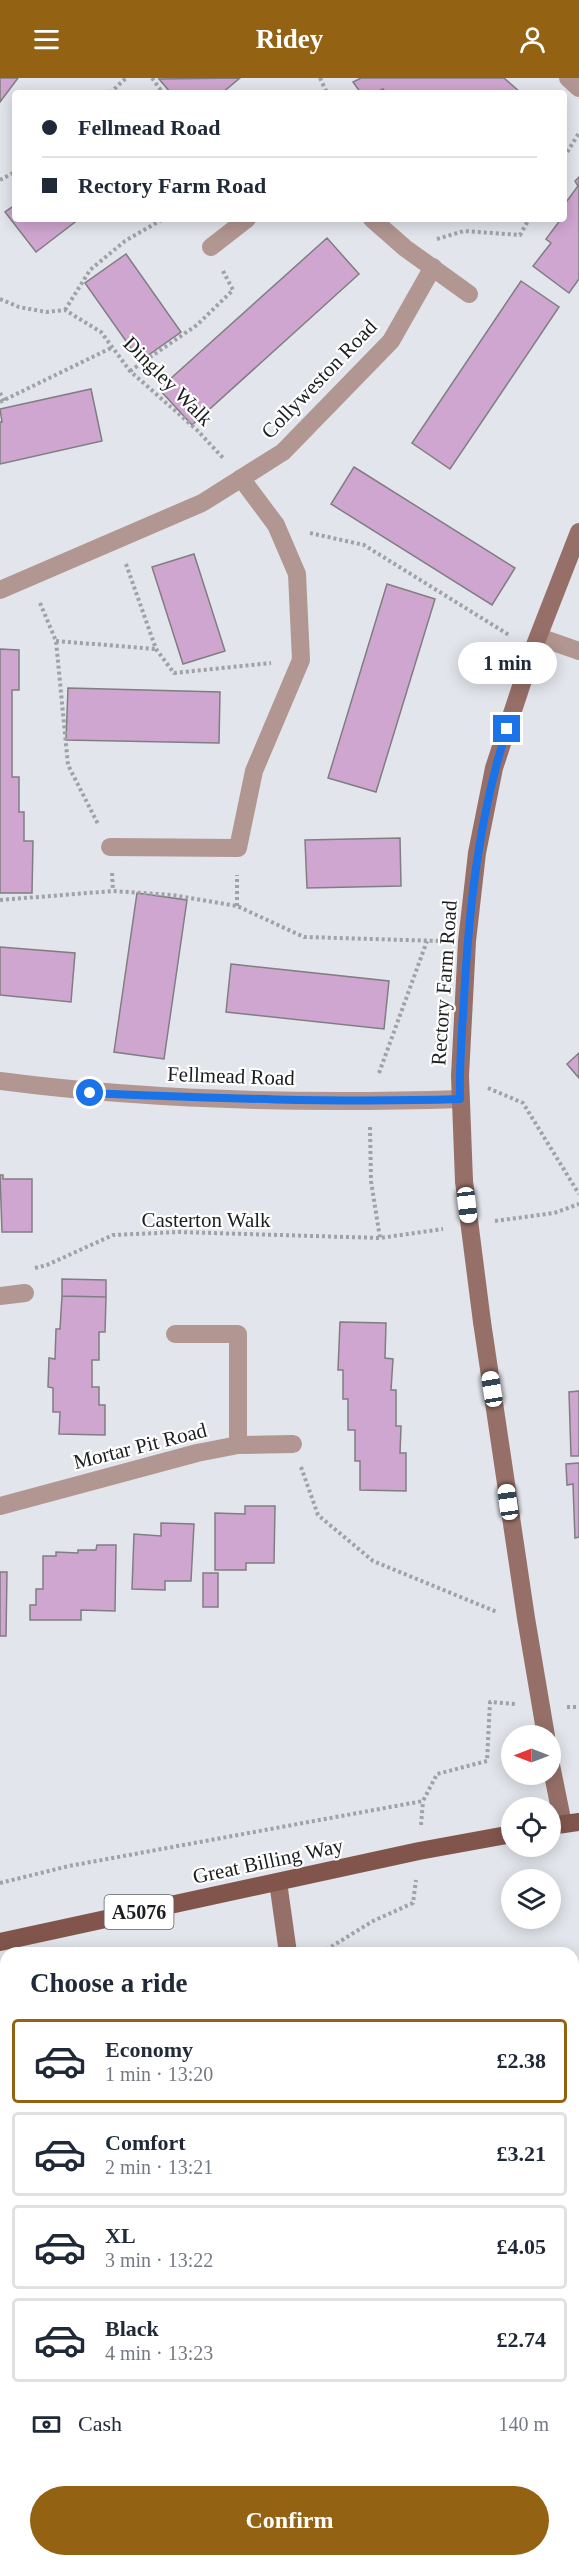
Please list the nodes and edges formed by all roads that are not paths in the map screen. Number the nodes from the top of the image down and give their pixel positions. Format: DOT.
graph roads {
  1 [pos="568,78"];
  2 [pos="579,88"];
  3 [pos="243,222"];
  4 [pos="375,222"];
  5 [pos="211,247"];
  6 [pos="433,267"];
  7 [pos="469,294"];
  8 [pos="241,478"];
  9 [pos="579,532"];
  10 [pos="0,590"];
  11 [pos="536,643"];
  12 [pos="579,651"];
  13 [pos="110,847"];
  14 [pos="0,1081"];
  15 [pos="460,1099"];
  16 [pos="25,1293"];
  17 [pos="0,1296"];
  18 [pos="175,1334"];
  19 [pos="293,1444"];
  20 [pos="238,1445"];
  21 [pos="0,1506"];
  22 [pos="544,1725"];
  23 [pos="555,1785"];
  24 [pos="564,1824"];
  25 [pos="501,1836"];
  26 [pos="278,1882"];
  27 [pos="0,1942"];
  28 [pos="287,1947"];
  1 -- 2 [label="street"];
  3 -- 5 [label="street"];
  4 -- 6 [label="street"];
  6 -- 7 [label="street"];
  6 -- 8 [label="street, Collyweston Road"];
  8 -- 10 [label="street, Collyweston Road"];
  8 -- 13 [label="street"];
  9 -- 11 [label="street, Rectory Farm Road"];
  11 -- 12 [label="street"];
  11 -- 15 [label="street, Rectory Farm Road"];
  14 -- 15 [label="street, Fellmead Road"];
  15 -- 22 [label="street, Rectory Farm Road, bridge"];
  16 -- 17 [label="street"];
  18 -- 20 [label="street"];
  19 -- 20 [label="street, Mortar Pit Road"];
  20 -- 21 [label="street, Mortar Pit Road"];
  23 -- 24 [label="street"];
  25 -- 26 [label="main road, Great Billing Way / A5076"];
  26 -- 27 [label="main road, Great Billing Way / A5076"];
  26 -- 28 [label="street"];
}
